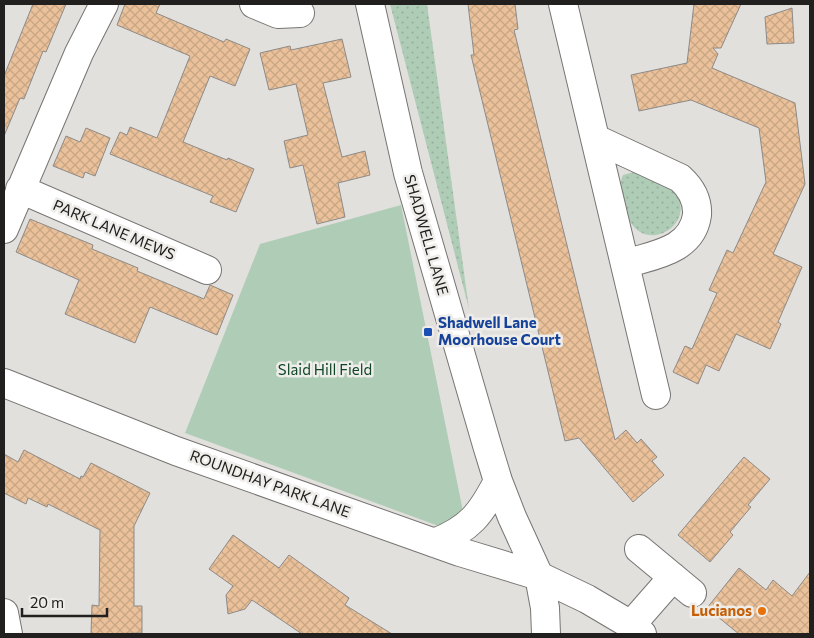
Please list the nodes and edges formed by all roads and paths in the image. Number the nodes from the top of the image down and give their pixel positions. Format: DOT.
graph roads {
  1 [pos="104,4"];
  2 [pos="254,4"];
  3 [pos="370,4"];
  4 [pos="563,4"];
  5 [pos="300,13"];
  6 [pos="596,139"];
  7 [pos="20,189"];
  8 [pos="4,229"];
  9 [pos="625,264"];
  10 [pos="207,270"];
  11 [pos="4,382"];
  12 [pos="656,395"];
  13 [pos="498,481"];
  14 [pos="434,543"];
  15 [pos="640,548"];
  16 [pos="539,576"];
  17 [pos="4,613"];
  18 [pos="636,629"];
  19 [pos="8,634"];
  20 [pos="546,634"];
  1 -- 7 [label="street"];
  2 -- 5 [label="street"];
  3 -- 13 [label="street, SHADWELL LANE"];
  4 -- 6 [label="street"];
  6 -- 9 [label="street"];
  6 -- 9 [label="street"];
  7 -- 8 [label="street"];
  7 -- 10 [label="street, PARK LANE MEWS"];
  9 -- 12 [label="street"];
  11 -- 14 [label="street, ROUNDHAY PARK LANE"];
  13 -- 14 [label="street"];
  13 -- 16 [label="street, SHADWELL LANE"];
  14 -- 16 [label="street, ROUNDHAY PARK LANE"];
  15 -- 18 [label="street"];
  16 -- 18 [label="street, ROUNDHAY PARK LANE"];
  16 -- 20 [label="street, SHADWELL LANE"];
  17 -- 19 [label="street"];
}
